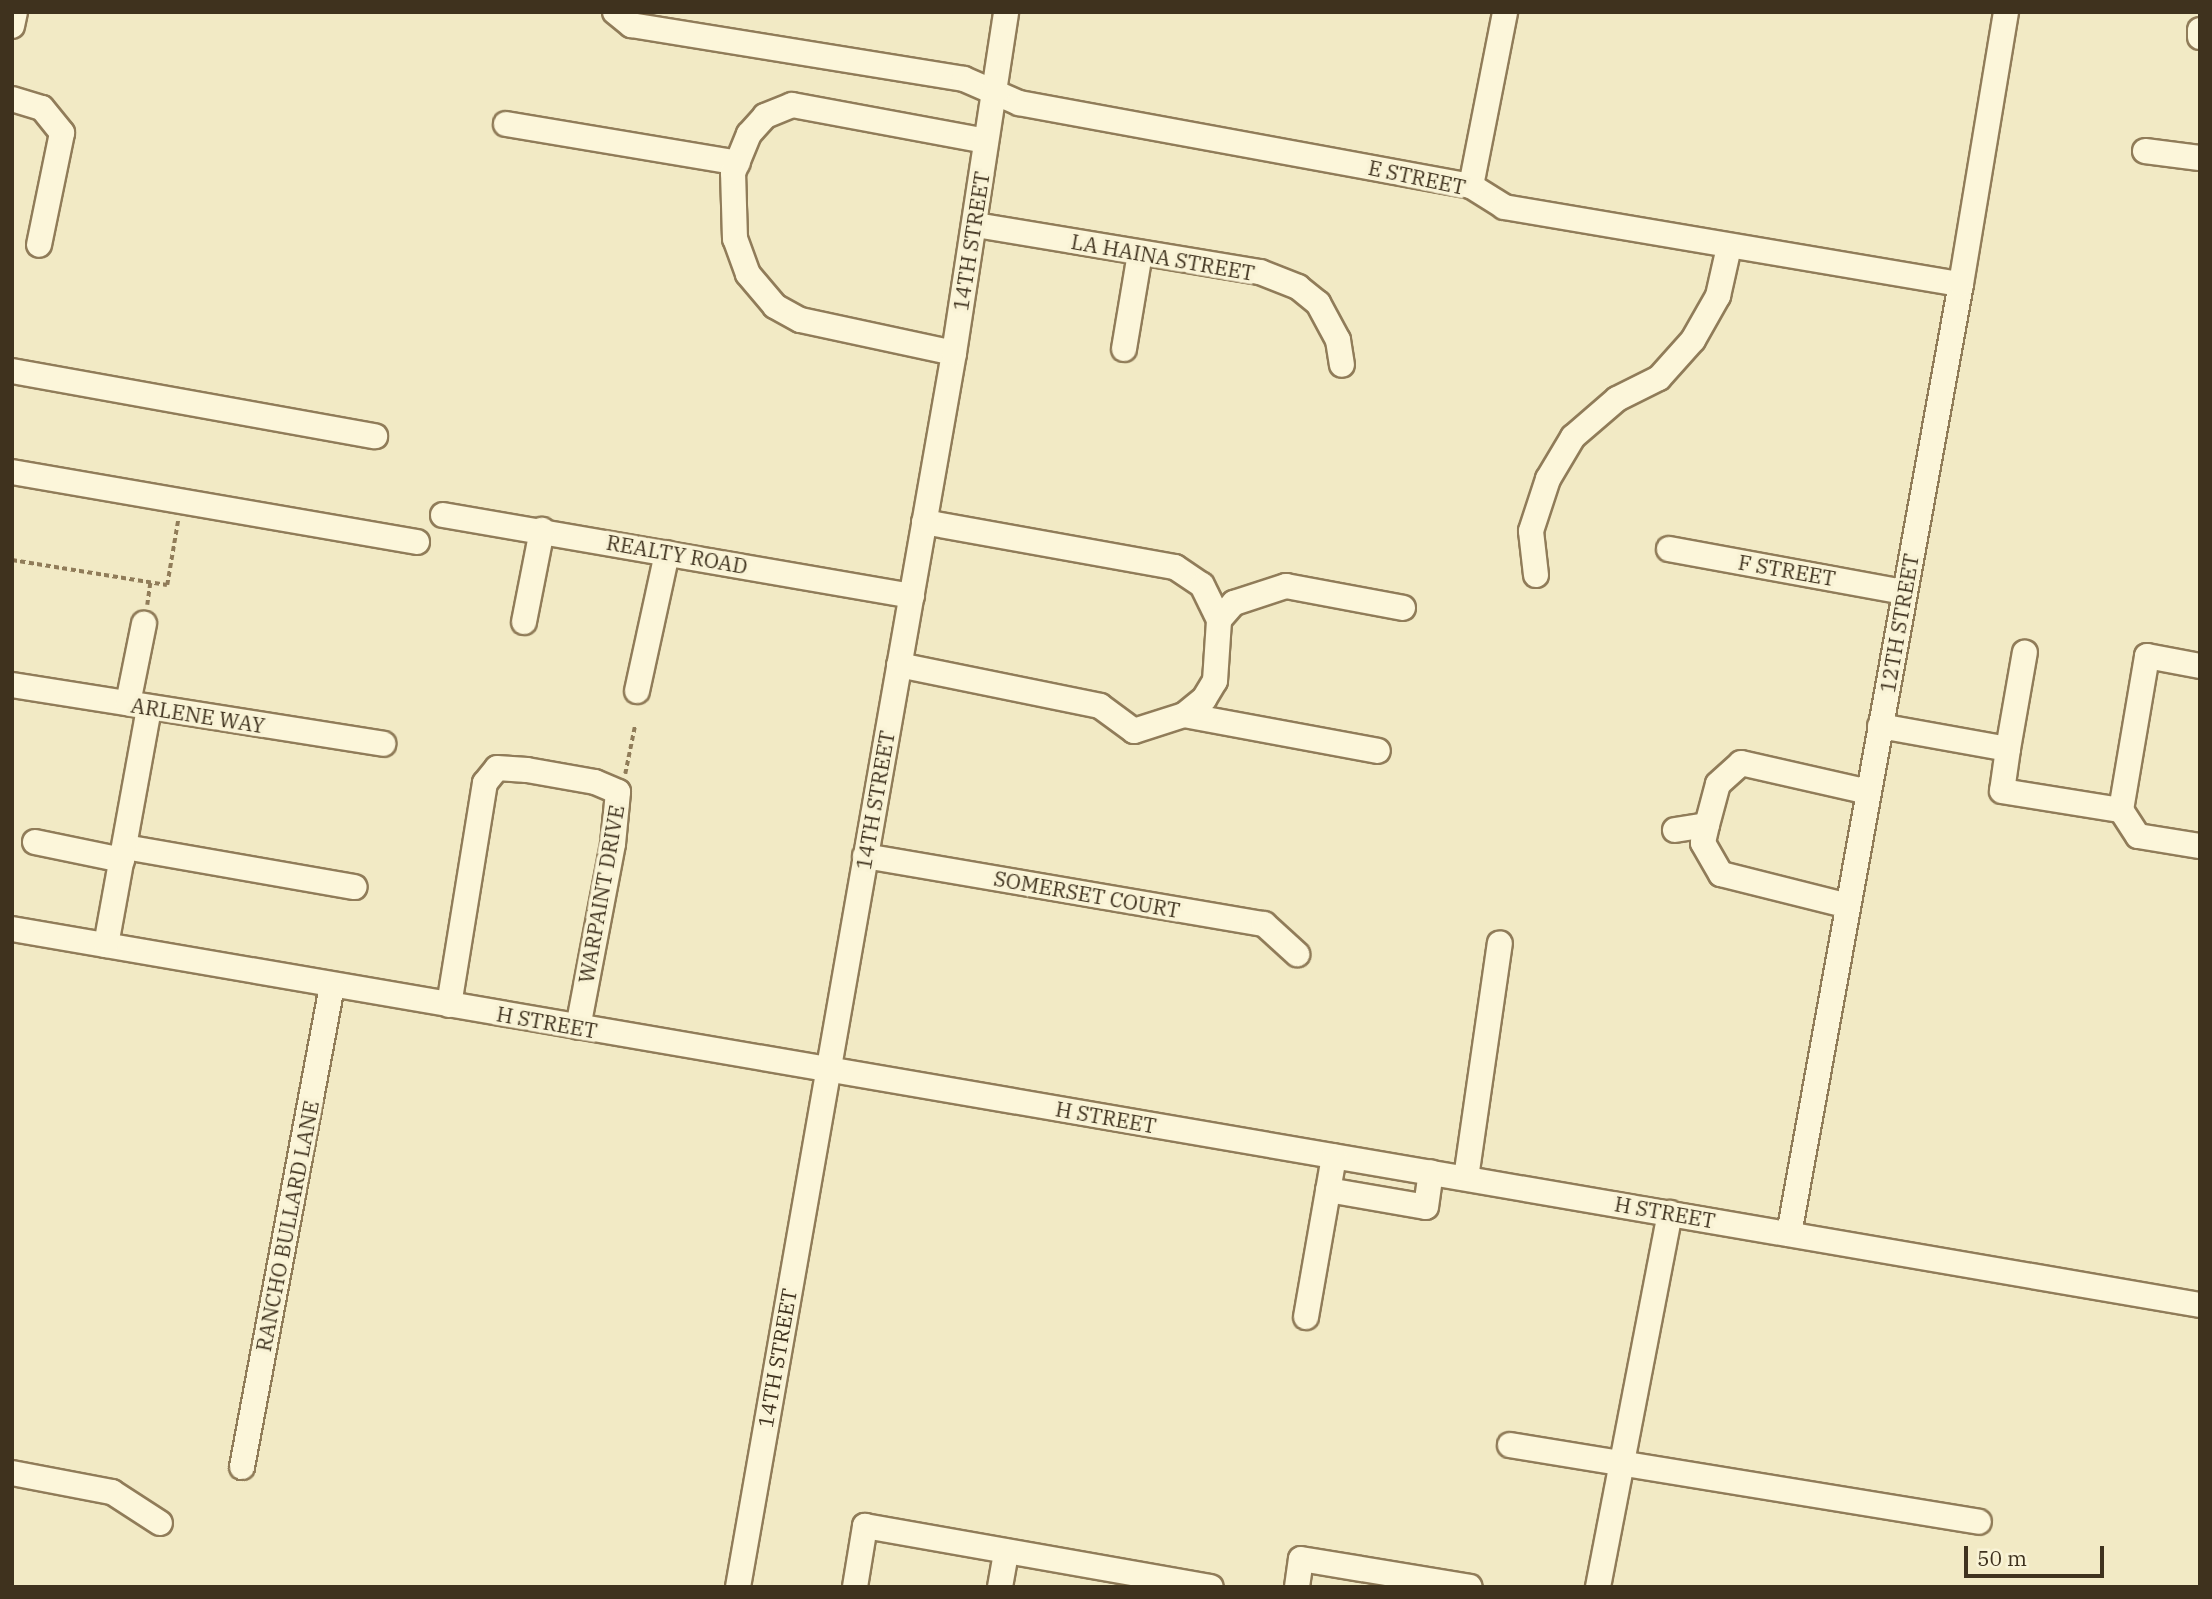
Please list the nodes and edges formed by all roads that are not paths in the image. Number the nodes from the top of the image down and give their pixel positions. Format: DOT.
graph roads {
  1 [pos="15,12"];
  2 [pos="615,12"];
  3 [pos="1006,12"];
  4 [pos="1505,12"];
  5 [pos="2006,12"];
  6 [pos="12,26"];
  7 [pos="2200,30"];
  8 [pos="2200,37"];
  9 [pos="994,94"];
  10 [pos="12,99"];
  11 [pos="506,124"];
  12 [pos="986,141"];
  13 [pos="2145,151"];
  14 [pos="2200,158"];
  15 [pos="737,163"];
  16 [pos="1471,186"];
  17 [pos="976,225"];
  18 [pos="39,245"];
  19 [pos="1729,247"];
  20 [pos="1140,253"];
  21 [pos="1961,284"];
  22 [pos="1124,349"];
  23 [pos="954,353"];
  24 [pos="1342,365"];
  25 [pos="12,371"];
  26 [pos="375,436"];
  27 [pos="12,472"];
  28 [pos="443,515"];
  29 [pos="924,522"];
  30 [pos="542,530"];
  31 [pos="417,542"];
  32 [pos="1669,549"];
  33 [pos="667,552"];
  34 [pos="1536,575"];
  35 [pos="1904,592"];
  36 [pos="912,596"];
  37 [pos="1403,608"];
  38 [pos="1219,620"];
  39 [pos="524,622"];
  40 [pos="144,624"];
  41 [pos="2025,652"];
  42 [pos="899,665"];
  43 [pos="2200,666"];
  44 [pos="12,685"];
  45 [pos="637,691"];
  46 [pos="138,705"];
  47 [pos="1184,715"];
  48 [pos="1880,726"];
  49 [pos="383,744"];
  50 [pos="2008,749"];
  51 [pos="1378,751"];
  52 [pos="1868,792"];
  53 [pos="2121,810"];
  54 [pos="1707,825"];
  55 [pos="1675,830"];
  56 [pos="35,842"];
  57 [pos="2200,846"];
  58 [pos="123,854"];
  59 [pos="865,856"];
  60 [pos="355,887"];
  61 [pos="1848,906"];
  62 [pos="12,929"];
  63 [pos="1500,943"];
  64 [pos="106,945"];
  65 [pos="1297,954"];
  66 [pos="332,985"];
  67 [pos="449,1005"];
  68 [pos="578,1027"];
  69 [pos="827,1069"];
  70 [pos="1335,1156"];
  71 [pos="1431,1172"];
  72 [pos="1466,1178"];
  73 [pos="1328,1190"];
  74 [pos="1670,1213"];
  75 [pos="1789,1234"];
  76 [pos="2200,1305"];
  77 [pos="1306,1317"];
  78 [pos="1510,1445"];
  79 [pos="1621,1462"];
  80 [pos="242,1467"];
  81 [pos="12,1474"];
  82 [pos="1979,1522"];
  83 [pos="160,1523"];
  84 [pos="1006,1552"];
  85 [pos="1144,1581"];
  86 [pos="1439,1584"];
  87 [pos="738,1587"];
  88 [pos="855,1587"];
  89 [pos="1000,1587"];
  90 [pos="1211,1587"];
  91 [pos="1297,1587"];
  92 [pos="1470,1587"];
  93 [pos="1598,1587"];
  1 -- 6 [label="street"];
  2 -- 9 [label="street, E STREET"];
  3 -- 9 [label="street, 14TH STREET"];
  4 -- 16 [label="street"];
  5 -- 21 [label="street, 12TH STREET"];
  7 -- 8 [label="street"];
  9 -- 12 [label="street, 14TH STREET"];
  9 -- 16 [label="street, E STREET"];
  10 -- 18 [label="street"];
  11 -- 15 [label="street"];
  12 -- 15 [label="street"];
  12 -- 17 [label="street, 14TH STREET"];
  13 -- 14 [label="street"];
  15 -- 23 [label="street"];
  16 -- 19 [label="street, E STREET"];
  17 -- 20 [label="street, LA HAINA STREET"];
  17 -- 23 [label="street, 14TH STREET"];
  19 -- 21 [label="street, E STREET"];
  19 -- 34 [label="street"];
  20 -- 22 [label="street"];
  20 -- 24 [label="street, LA HAINA STREET"];
  21 -- 35 [label="street, 12TH STREET"];
  23 -- 29 [label="street, 14TH STREET"];
  25 -- 26 [label="street"];
  27 -- 31 [label="street"];
  28 -- 30 [label="street, REALTY ROAD"];
  29 -- 36 [label="street, 14TH STREET"];
  29 -- 38 [label="street"];
  30 -- 33 [label="street, REALTY ROAD"];
  30 -- 39 [label="street"];
  32 -- 35 [label="street, F STREET"];
  33 -- 36 [label="street, REALTY ROAD"];
  33 -- 45 [label="street"];
  35 -- 48 [label="street, 12TH STREET"];
  36 -- 42 [label="street, 14TH STREET"];
  37 -- 38 [label="street"];
  38 -- 47 [label="street"];
  40 -- 46 [label="street"];
  41 -- 50 [label="street"];
  42 -- 47 [label="street"];
  42 -- 59 [label="street, 14TH STREET"];
  43 -- 53 [label="street"];
  44 -- 46 [label="street, ARLENE WAY"];
  46 -- 49 [label="street, ARLENE WAY"];
  46 -- 58 [label="street"];
  47 -- 51 [label="street"];
  48 -- 50 [label="street"];
  48 -- 52 [label="street, 12TH STREET"];
  50 -- 53 [label="street"];
  52 -- 54 [label="street"];
  52 -- 61 [label="street, 12TH STREET"];
  53 -- 57 [label="street"];
  54 -- 55 [label="street"];
  54 -- 61 [label="street"];
  56 -- 58 [label="street"];
  58 -- 60 [label="street"];
  58 -- 64 [label="street"];
  59 -- 65 [label="street, SOMERSET COURT"];
  59 -- 69 [label="street, 14TH STREET"];
  61 -- 75 [label="street, 12TH STREET"];
  62 -- 64 [label="street, H STREET"];
  63 -- 72 [label="street"];
  64 -- 66 [label="street, H STREET"];
  66 -- 67 [label="street, H STREET"];
  66 -- 80 [label="street, RANCHO BULLARD LANE"];
  67 -- 68 [label="street, H STREET"];
  67 -- 68 [label="street, WARPAINT DRIVE"];
  68 -- 69 [label="street, H STREET"];
  69 -- 70 [label="street, H STREET"];
  69 -- 87 [label="street, 14TH STREET"];
  70 -- 71 [label="street, H STREET"];
  70 -- 73 [label="street"];
  71 -- 72 [label="street, H STREET"];
  71 -- 73 [label="street"];
  72 -- 74 [label="street, H STREET"];
  73 -- 77 [label="street"];
  74 -- 75 [label="street, H STREET"];
  74 -- 79 [label="street"];
  75 -- 76 [label="street, H STREET"];
  78 -- 79 [label="street"];
  79 -- 82 [label="street"];
  79 -- 93 [label="street"];
  81 -- 83 [label="street"];
  84 -- 85 [label="street"];
  84 -- 88 [label="street"];
  84 -- 89 [label="street"];
  85 -- 90 [label="street"];
  86 -- 91 [label="street"];
  86 -- 92 [label="street"];
}
